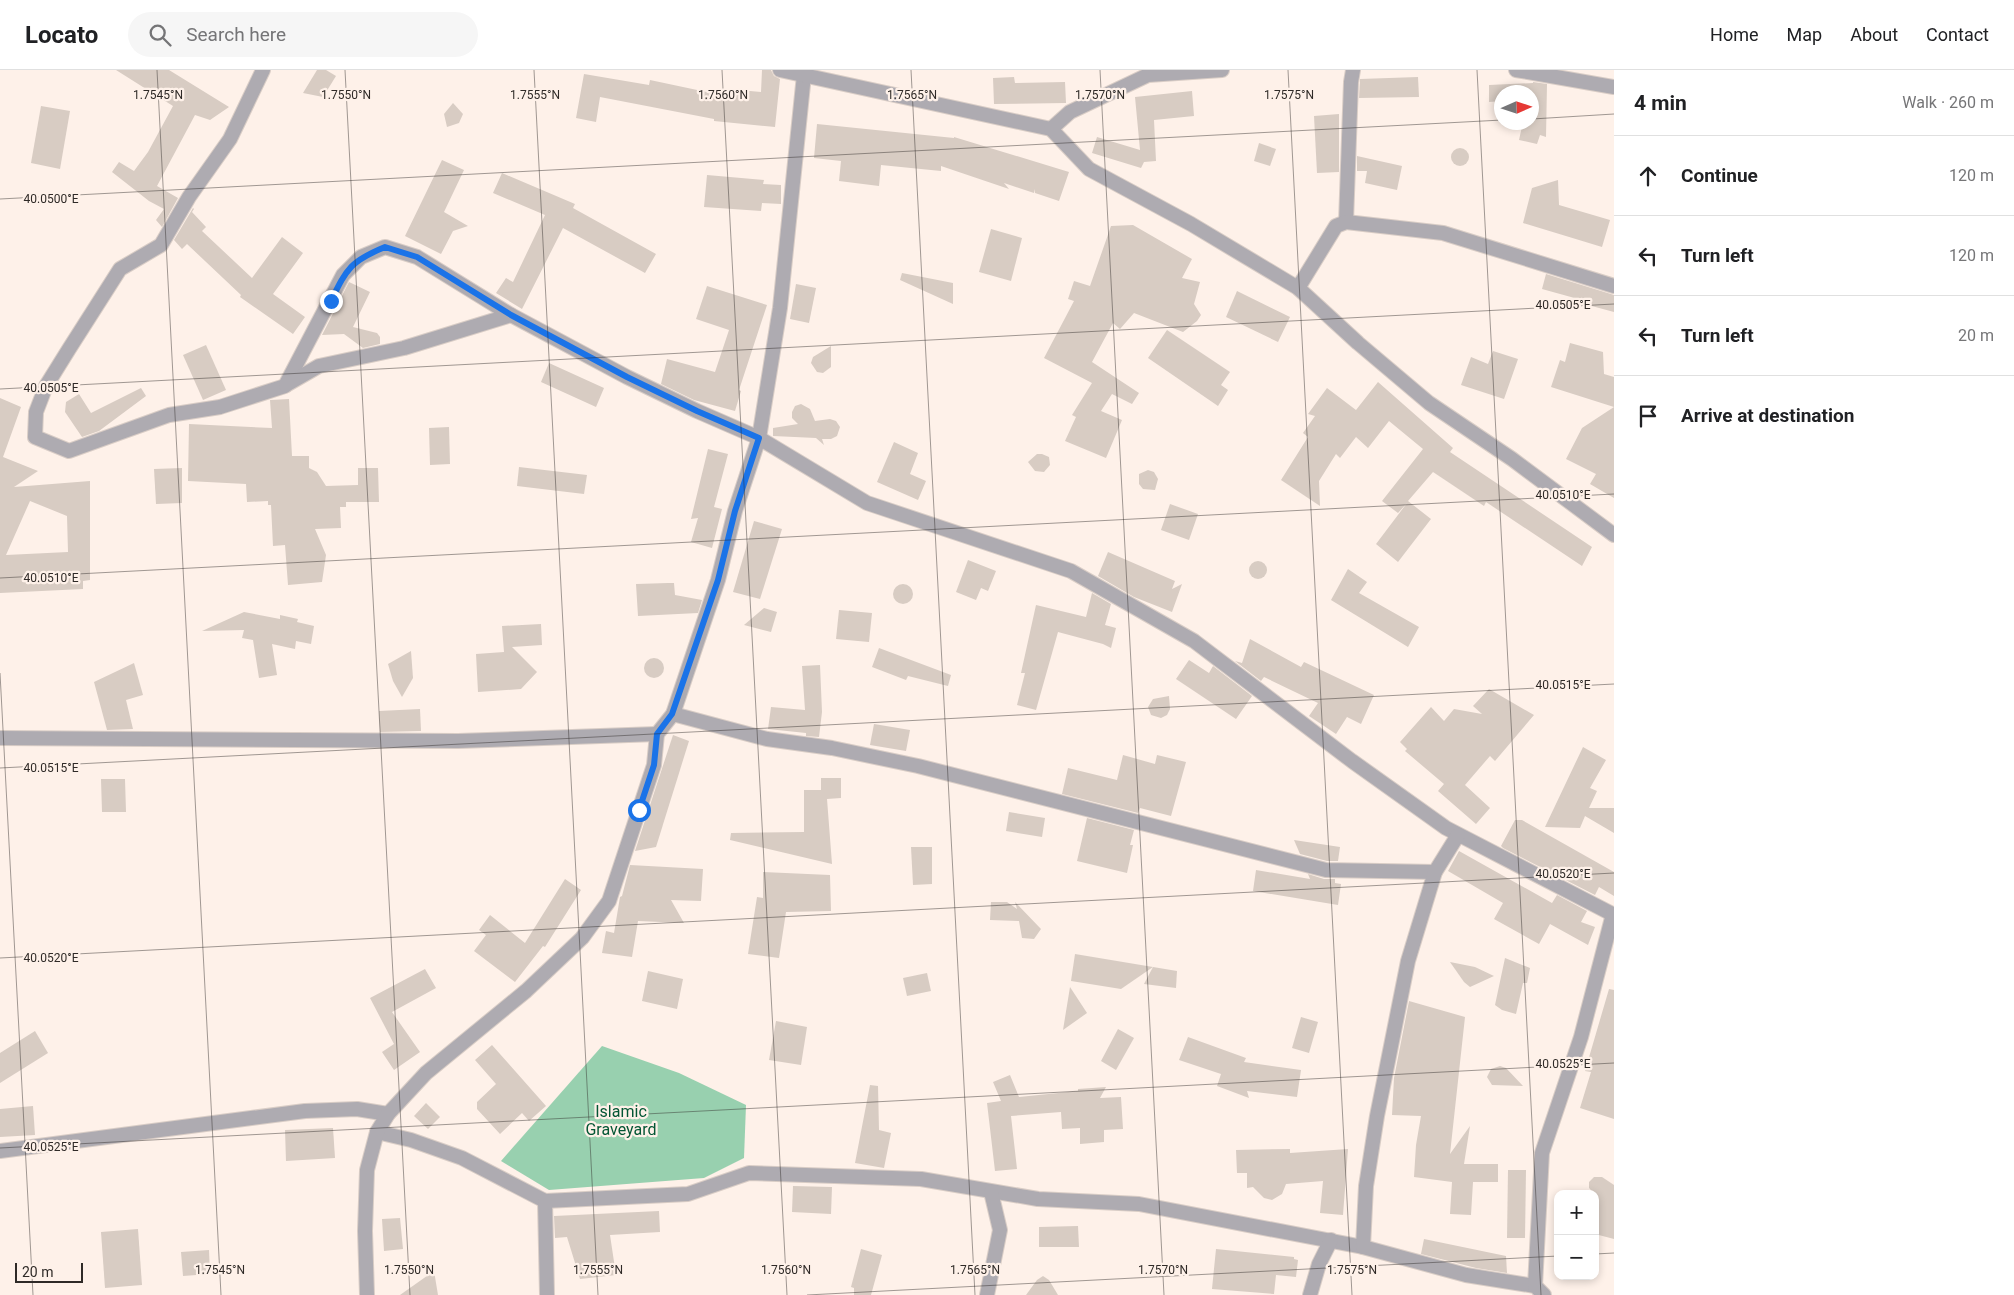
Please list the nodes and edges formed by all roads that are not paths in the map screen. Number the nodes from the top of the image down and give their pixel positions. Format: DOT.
graph roads {
  1 [pos="263,70"];
  2 [pos="780,70"];
  3 [pos="1222,70"];
  4 [pos="1353,70"];
  5 [pos="1516,70"];
  6 [pos="804,75"];
  7 [pos="1614,87"];
  8 [pos="1051,129"];
  9 [pos="1346,222"];
  10 [pos="1614,286"];
  11 [pos="1298,288"];
  12 [pos="511,315"];
  13 [pos="285,386"];
  14 [pos="759,438"];
  15 [pos="1614,535"];
  16 [pos="672,714"];
  17 [pos="657,734"];
  18 [pos="0,738"];
  19 [pos="1458,835"];
  20 [pos="1435,872"];
  21 [pos="1614,914"];
  22 [pos="388,1114"];
  23 [pos="377,1132"];
  24 [pos="0,1151"];
  25 [pos="991,1192"];
  26 [pos="545,1201"];
  27 [pos="1330,1240"];
  28 [pos="1363,1247"];
  29 [pos="1540,1290"];
  30 [pos="367,1295"];
  31 [pos="547,1295"];
  32 [pos="987,1295"];
  33 [pos="1310,1295"];
  1 -- 13 [label="street"];
  2 -- 6 [label="street"];
  3 -- 8 [label="street"];
  4 -- 9 [label="street"];
  5 -- 7 [label="street"];
  6 -- 8 [label="street"];
  6 -- 14 [label="street"];
  8 -- 11 [label="street"];
  9 -- 10 [label="street"];
  9 -- 11 [label="street"];
  11 -- 15 [label="street"];
  12 -- 13 [label="street"];
  12 -- 13 [label="street"];
  12 -- 14 [label="street"];
  14 -- 16 [label="street"];
  14 -- 19 [label="street"];
  16 -- 17 [label="street"];
  16 -- 20 [label="street"];
  17 -- 18 [label="street"];
  17 -- 22 [label="street"];
  19 -- 20 [label="street"];
  19 -- 21 [label="street"];
  20 -- 28 [label="street"];
  21 -- 29 [label="street"];
  22 -- 23 [label="street"];
  22 -- 24 [label="street"];
  23 -- 26 [label="street"];
  23 -- 30 [label="street"];
  25 -- 26 [label="street"];
  25 -- 27 [label="street"];
  25 -- 32 [label="street"];
  26 -- 31 [label="street"];
  27 -- 28 [label="street"];
  27 -- 33 [label="street"];
  28 -- 29 [label="street"];
}
